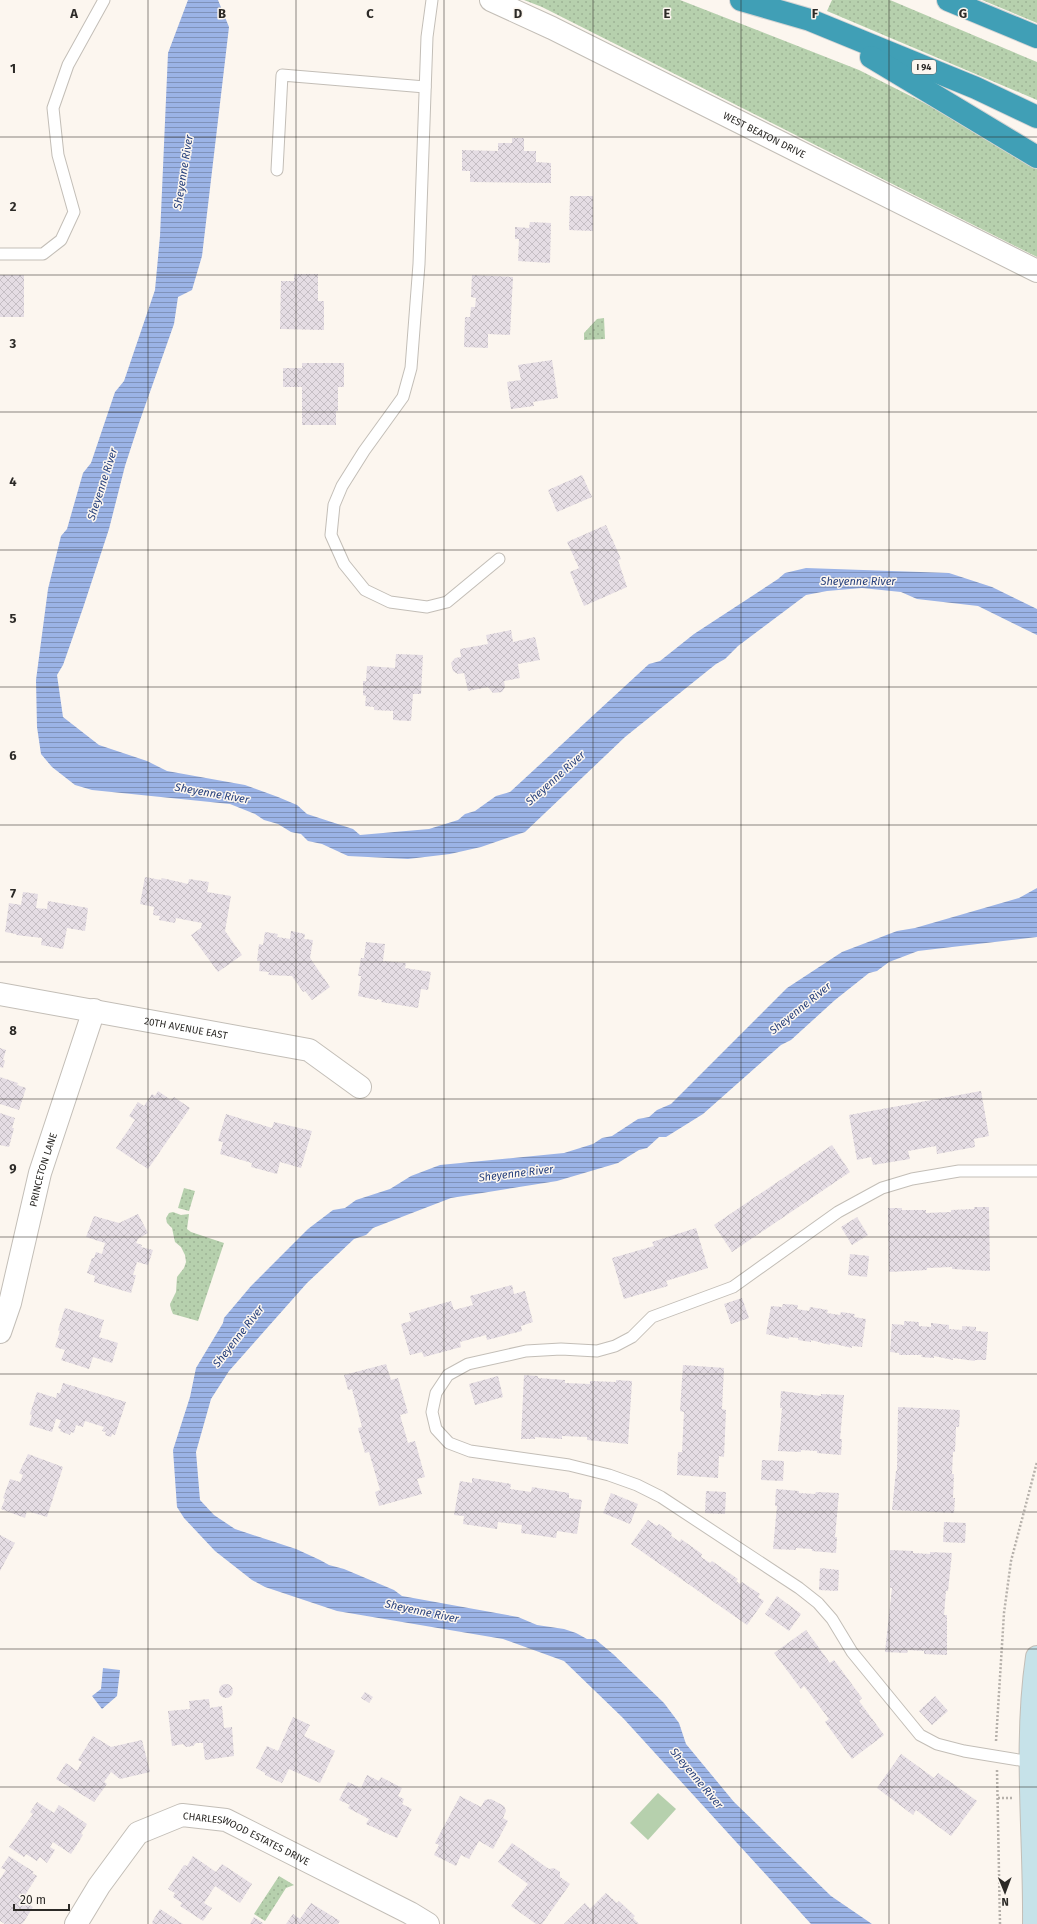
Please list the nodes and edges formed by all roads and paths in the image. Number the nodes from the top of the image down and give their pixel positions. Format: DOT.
graph roads {
  1 [pos="104,0"];
  2 [pos="432,0"];
  3 [pos="491,0"];
  4 [pos="741,0"];
  5 [pos="948,0"];
  6 [pos="810,20"];
  7 [pos="1037,37"];
  8 [pos="425,87"];
  9 [pos="1037,117"];
  10 [pos="1037,157"];
  11 [pos="277,170"];
  12 [pos="0,254"];
  13 [pos="1037,271"];
  14 [pos="499,559"];
  15 [pos="0,994"];
  16 [pos="94,1010"];
  17 [pos="360,1087"];
  18 [pos="1037,1171"];
  19 [pos="5,1301"];
  20 [pos="0,1332"];
  21 [pos="1037,1462"];
  22 [pos="1037,1657"];
  23 [pos="996,1756"];
  24 [pos="1035,1762"];
  25 [pos="1036,1900"];
  26 [pos="414,1920"];
  27 [pos="76,1924"];
  28 [pos="1000,1924"];
  29 [pos="1034,1924"];
  1 -- 12 [label="lane"];
  2 -- 8 [label="lane"];
  3 -- 13 [label="street, WEST BEATON DRIVE"];
  4 -- 6 [label="highway, I 94"];
  5 -- 7 [label="highway"];
  6 -- 9 [label="highway, I 94"];
  6 -- 10 [label="highway"];
  8 -- 11 [label="lane"];
  8 -- 14 [label="lane"];
  15 -- 16 [label="street, 20TH AVENUE EAST"];
  16 -- 17 [label="street, 20TH AVENUE EAST"];
  16 -- 19 [label="street, PRINCETON LANE"];
  18 -- 23 [label="lane"];
  19 -- 20 [label="street, PRINCETON LANE"];
  21 -- 23 [label="path"];
  22 -- 24 [label="main road"];
  23 -- 24 [label="lane"];
  23 -- 28 [label="path"];
  24 -- 25 [label="main road"];
  25 -- 29 [label="main road"];
  26 -- 27 [label="street, CHARLESWOOD ESTATES DRIVE"];
}
